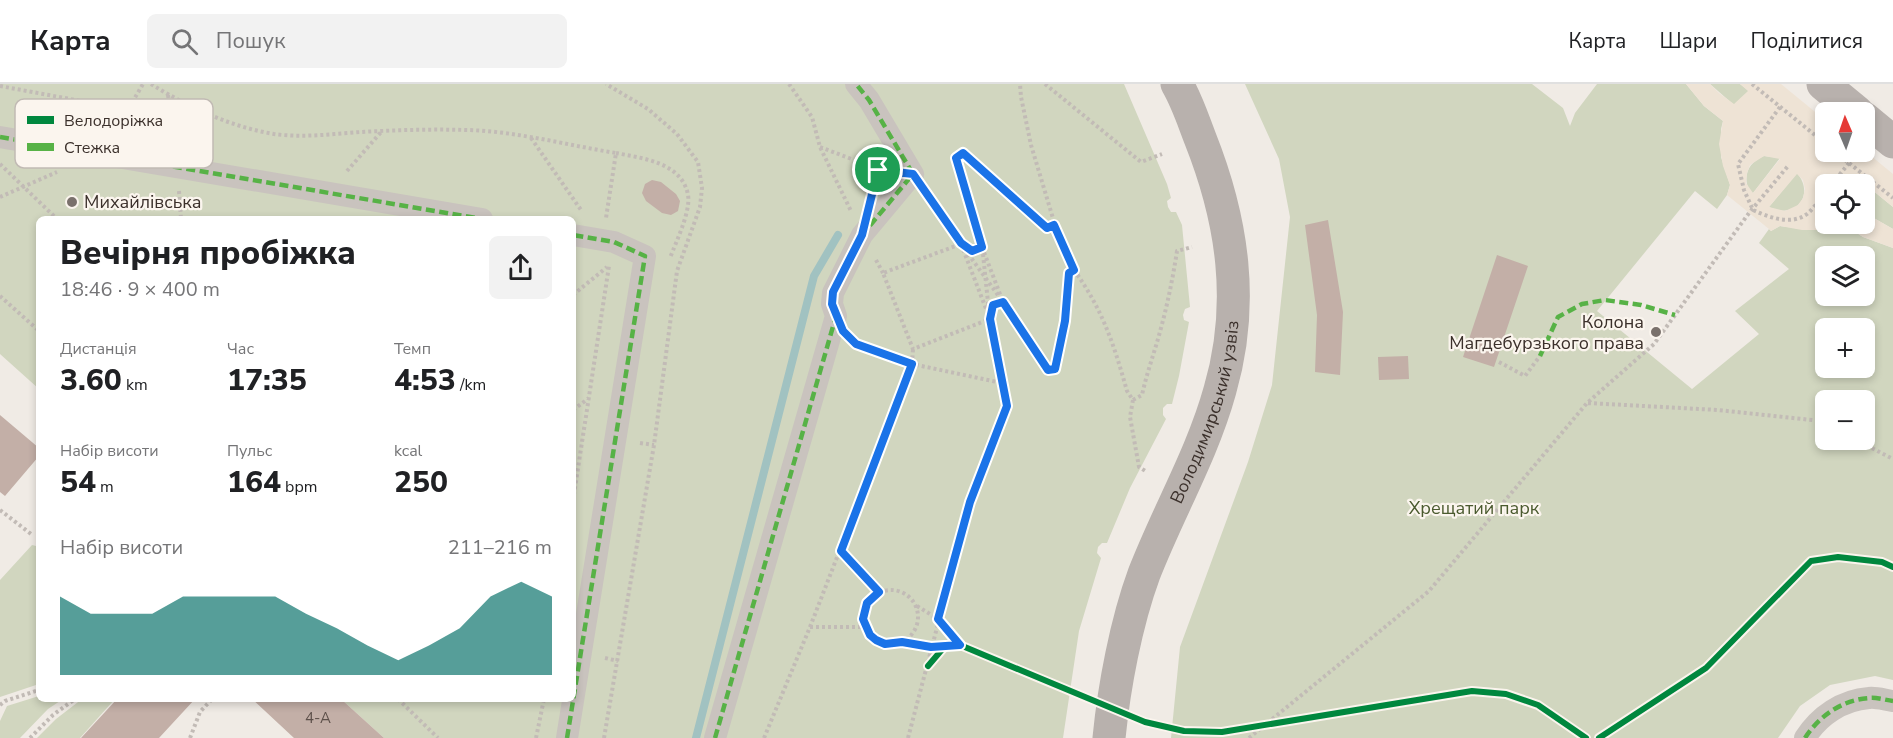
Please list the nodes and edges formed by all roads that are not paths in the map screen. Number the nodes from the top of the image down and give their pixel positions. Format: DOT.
graph roads {
  1 [pos="856,84"];
  2 [pos="1177,84"];
  3 [pos="1822,84"];
  4 [pos="1844,102"];
  5 [pos="1875,127"];
  6 [pos="0,137"];
  7 [pos="15,139"];
  8 [pos="1893,142"];
  9 [pos="190,168"];
  10 [pos="465,216"];
  11 [pos="576,236"];
  12 [pos="576,682"];
  13 [pos="1893,701"];
  14 [pos="573,702"];
  15 [pos="567,738"];
  16 [pos="715,738"];
  17 [pos="1109,738"];
  18 [pos="1805,738"];
  1 -- 16 [label="street"];
  2 -- 17 [label="main road, Володимирський узвіз"];
  3 -- 4 [label="main road"];
  5 -- 8 [label="main road"];
  6 -- 7 [label="street"];
  9 -- 10 [label="street"];
  11 -- 12 [label="street"];
  13 -- 18 [label="street"];
  14 -- 15 [label="street"];
}
